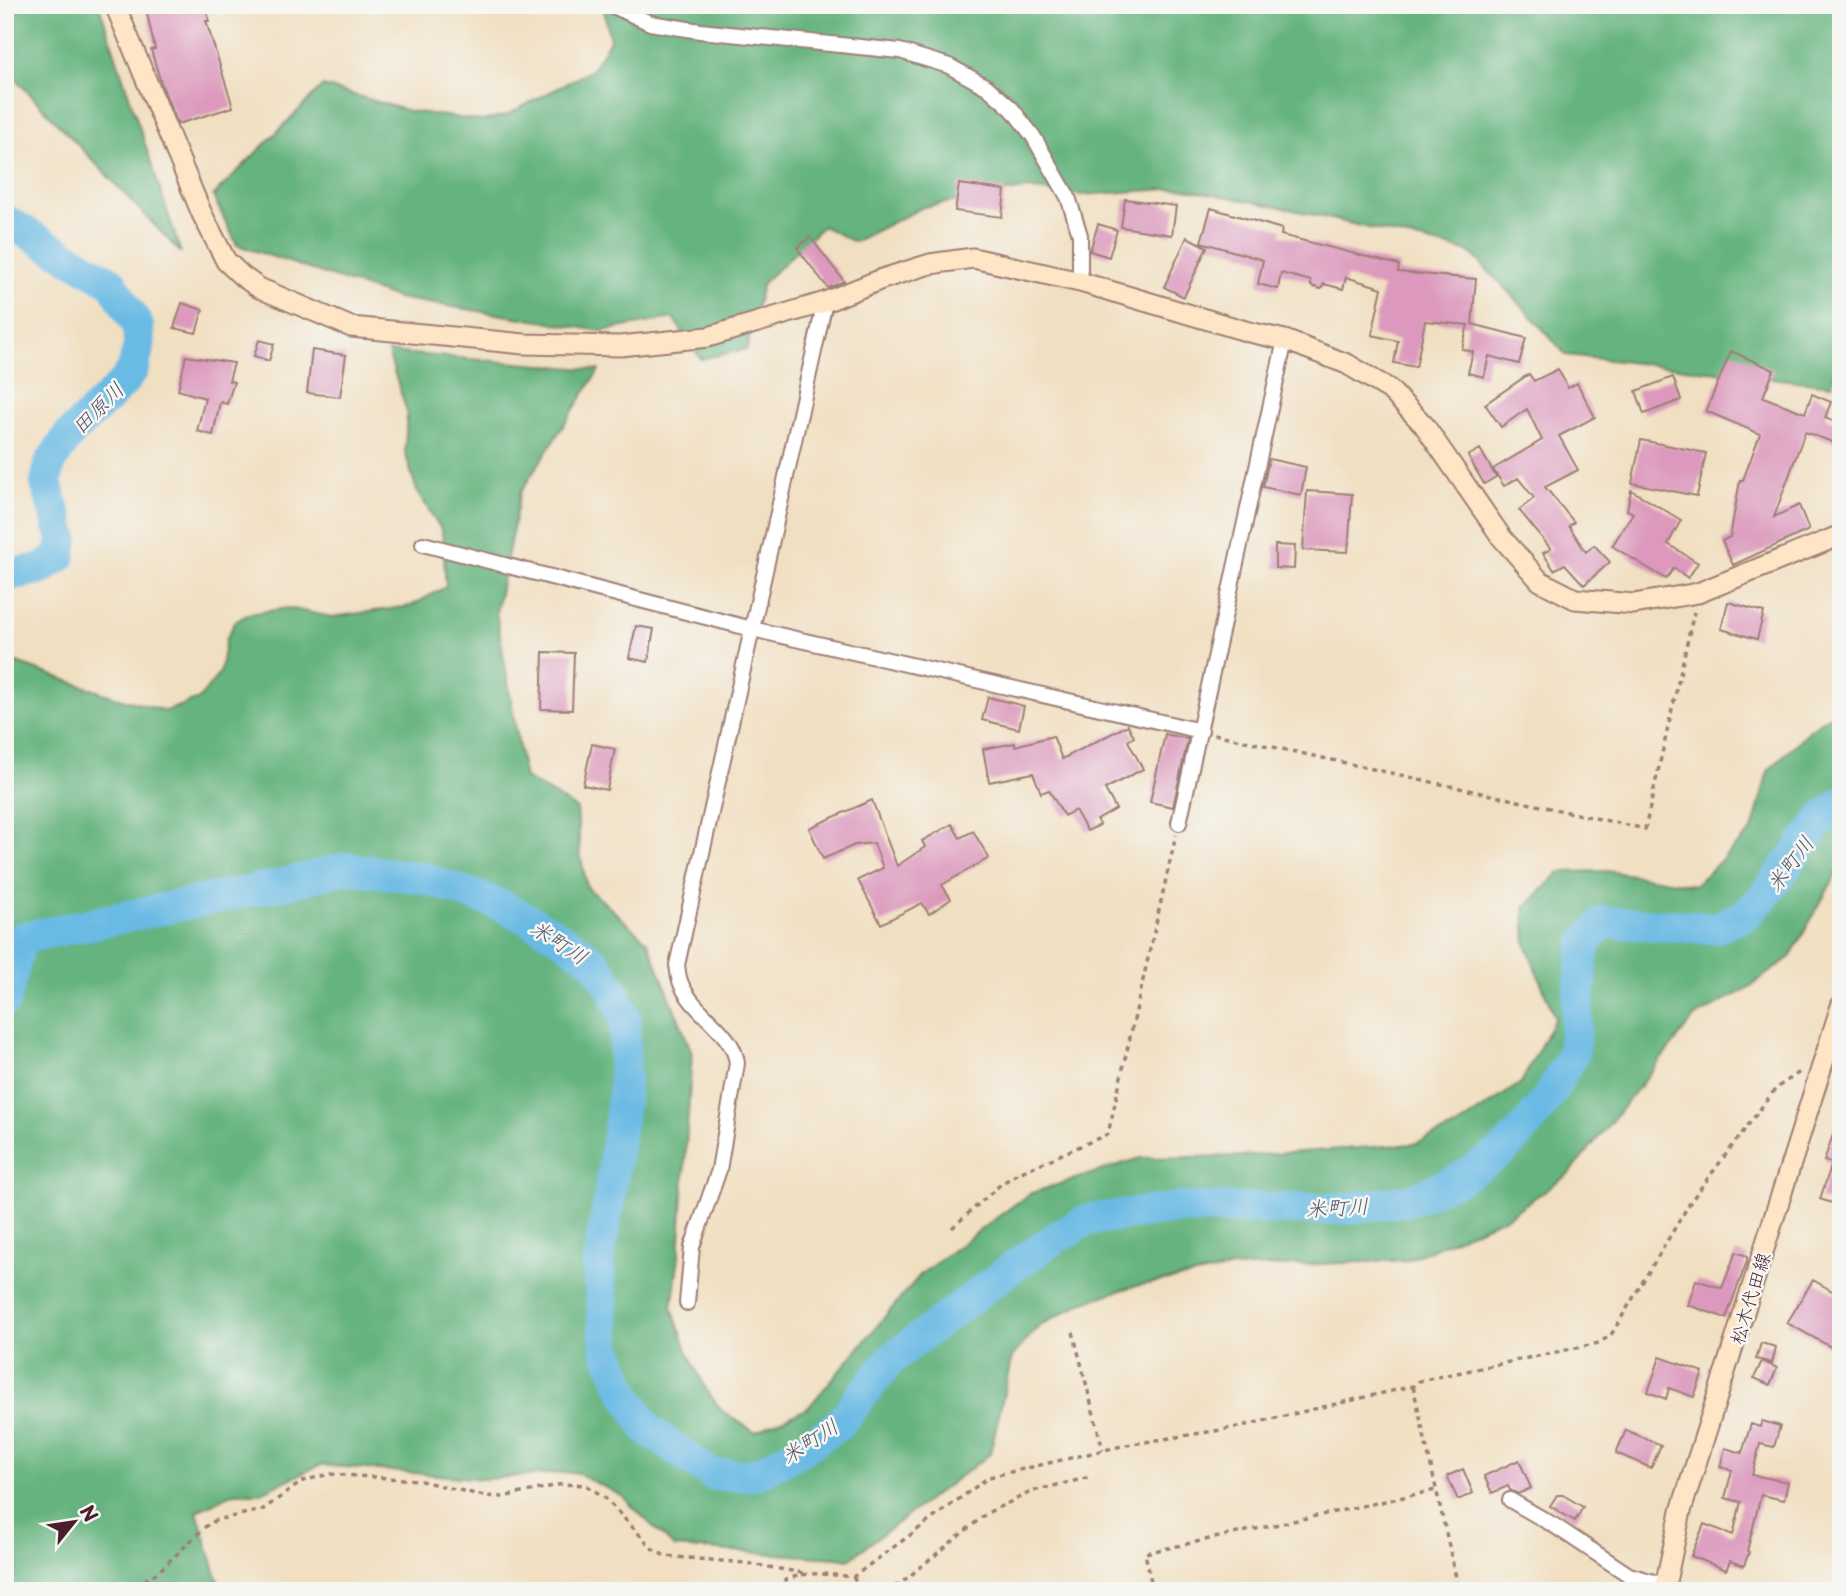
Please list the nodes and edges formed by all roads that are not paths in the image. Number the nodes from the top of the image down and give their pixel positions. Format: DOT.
graph roads {
  1 [pos="115,5"];
  2 [pos="611,5"];
  3 [pos="1080,282"];
  4 [pos="825,302"];
  5 [pos="1285,340"];
  6 [pos="1841,535"];
  7 [pos="423,544"];
  8 [pos="752,629"];
  9 [pos="1201,731"];
  10 [pos="1179,823"];
  11 [pos="1841,1006"];
  12 [pos="687,1303"];
  13 [pos="1510,1500"];
  14 [pos="1664,1588"];
  1 -- 4 [label="street"];
  2 -- 3 [label="street"];
  3 -- 4 [label="street"];
  3 -- 5 [label="street"];
  4 -- 8 [label="street"];
  5 -- 6 [label="street"];
  5 -- 9 [label="street"];
  7 -- 8 [label="street"];
  8 -- 9 [label="street"];
  8 -- 12 [label="street"];
  9 -- 10 [label="street"];
  11 -- 14 [label="street, 松木代田線"];
  13 -- 14 [label="street"];
}
